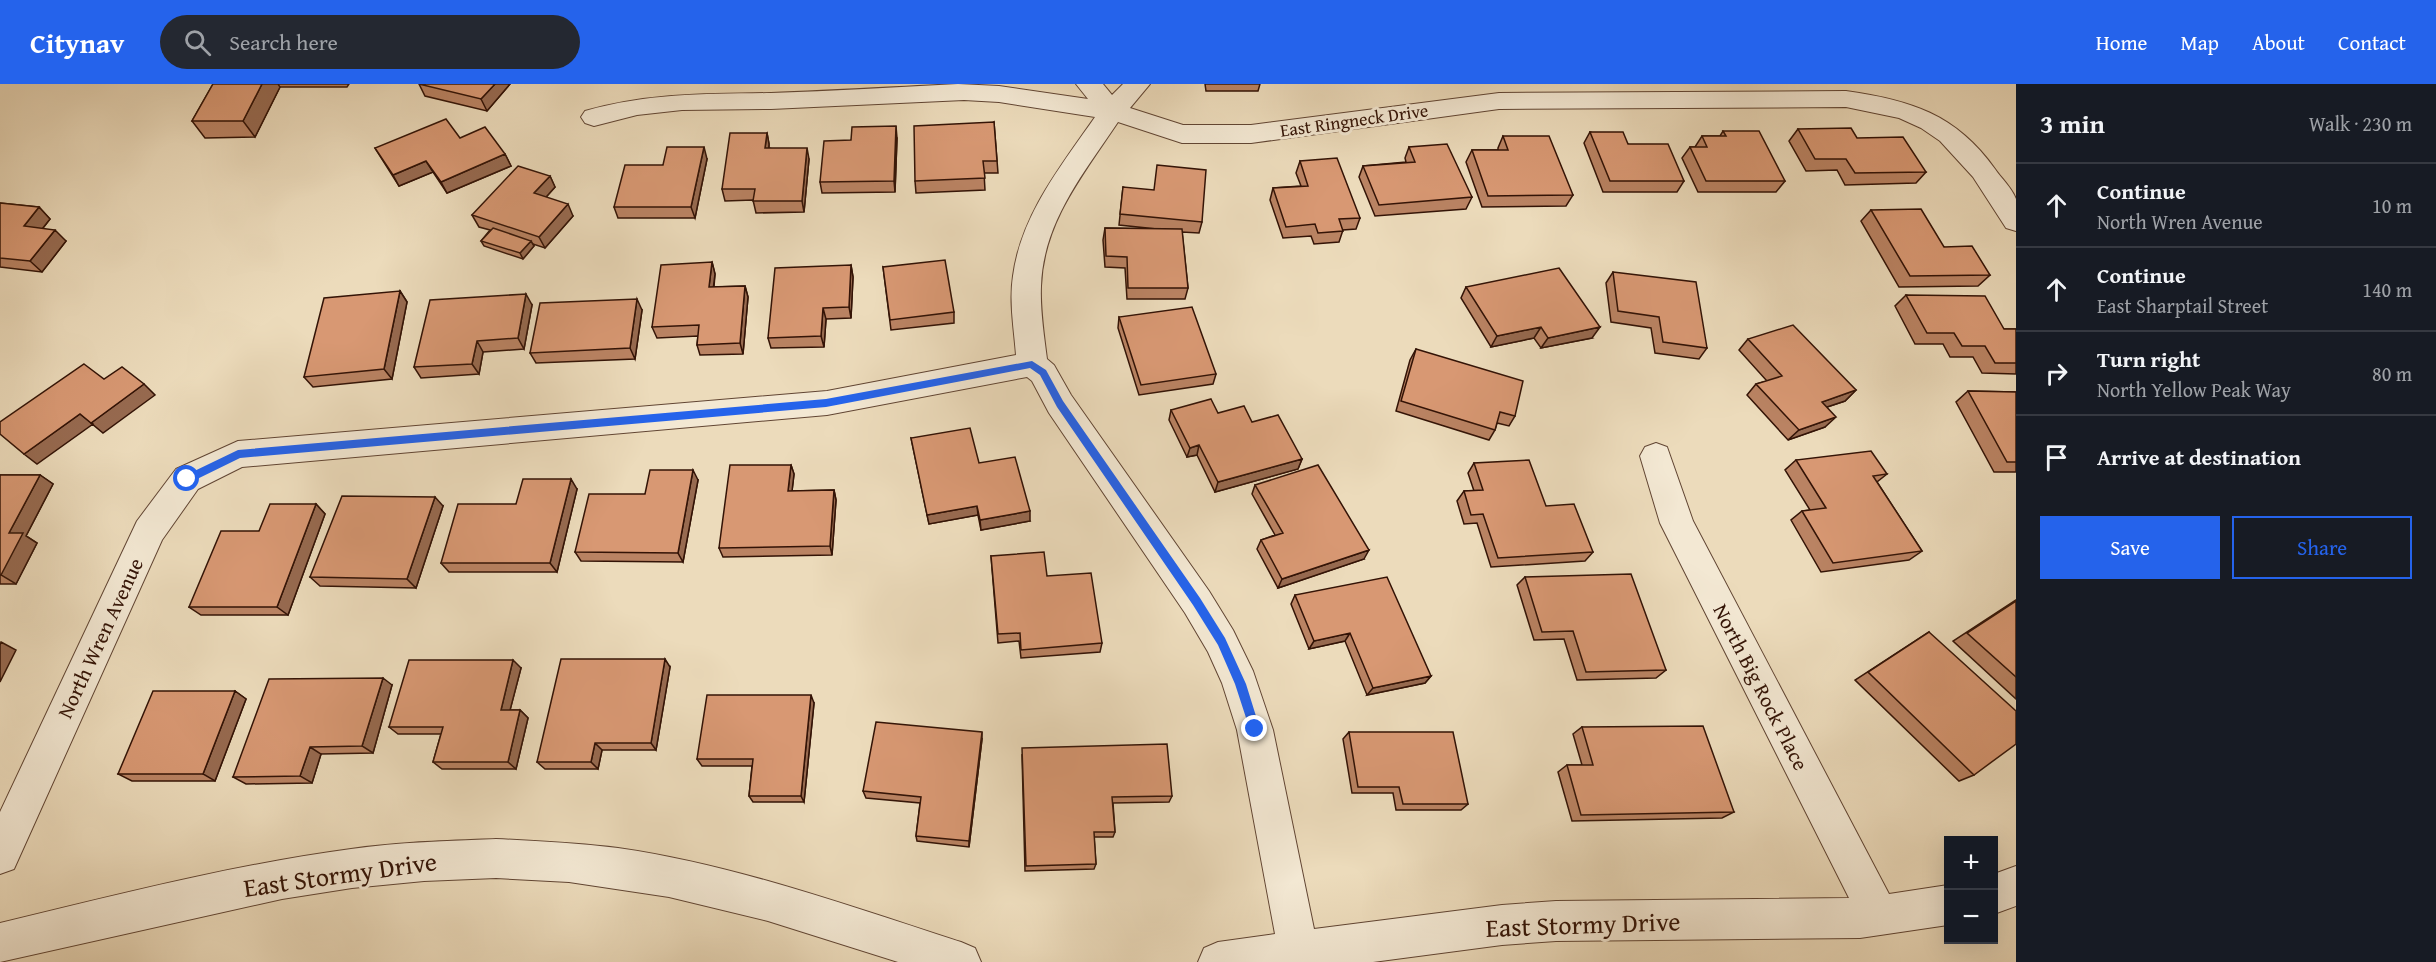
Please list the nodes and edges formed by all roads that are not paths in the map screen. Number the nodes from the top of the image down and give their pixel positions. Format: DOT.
graph roads {
  1 [pos="1089,84"];
  2 [pos="1137,84"];
  3 [pos="1112,111"];
  4 [pos="594,117"];
  5 [pos="2016,221"];
  6 [pos="1032,364"];
  7 [pos="1656,456"];
  8 [pos="0,855"];
  9 [pos="2016,886"];
  10 [pos="1998,893"];
  11 [pos="1944,906"];
  12 [pos="1878,914"];
  13 [pos="0,943"];
  14 [pos="1298,951"];
  15 [pos="961,962"];
  16 [pos="1218,962"];
  1 -- 3 [label="street"];
  2 -- 3 [label="street"];
  3 -- 4 [label="street, East Ringneck Drive"];
  3 -- 5 [label="street, East Ringneck Drive"];
  3 -- 6 [label="street"];
  6 -- 8 [label="street, North Wren Avenue"];
  6 -- 14 [label="street"];
  7 -- 12 [label="street, North Big Rock Place"];
  9 -- 10 [label="street"];
  11 -- 12 [label="street, East Stormy Drive"];
  12 -- 14 [label="street, East Stormy Drive"];
  13 -- 15 [label="street, East Stormy Drive"];
  14 -- 16 [label="street, East Stormy Drive"];
}
